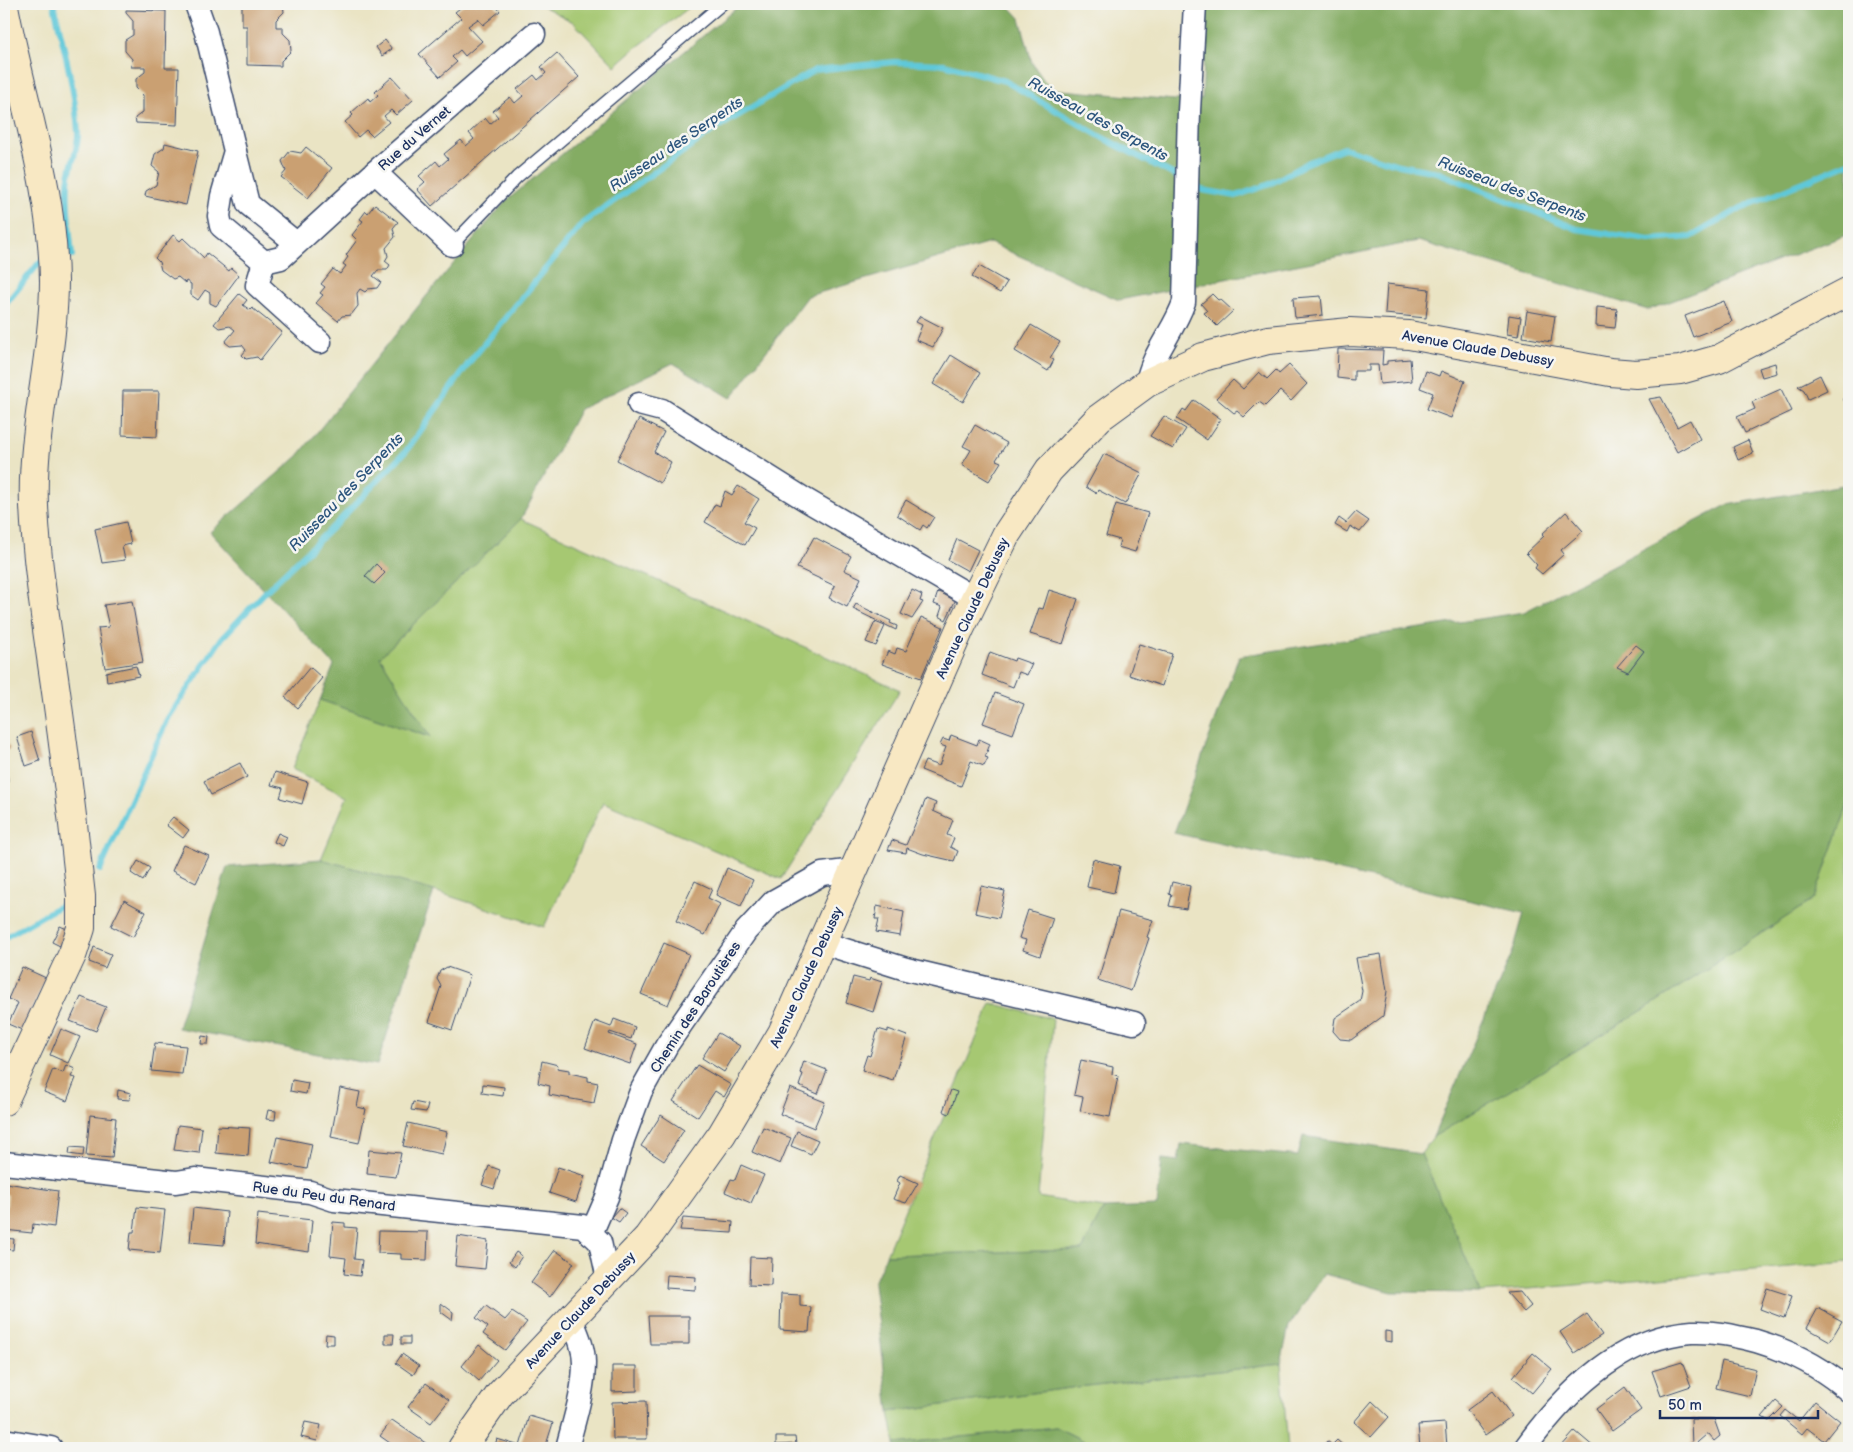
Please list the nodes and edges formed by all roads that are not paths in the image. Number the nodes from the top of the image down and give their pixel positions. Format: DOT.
graph roads {
  1 [pos="196,4"];
  2 [pos="722,4"];
  3 [pos="1195,4"];
  4 [pos="4,6"];
  5 [pos="534,34"];
  6 [pos="235,151"];
  7 [pos="374,172"];
  8 [pos="296,243"];
  9 [pos="452,245"];
  10 [pos="264,262"];
  11 [pos="1849,291"];
  12 [pos="320,342"];
  13 [pos="1147,383"];
  14 [pos="639,404"];
  15 [pos="974,598"];
  16 [pos="855,870"];
  17 [pos="823,943"];
  18 [pos="1134,1023"];
  19 [pos="4,1101"];
  20 [pos="4,1163"];
  21 [pos="591,1234"];
  22 [pos="608,1279"];
  23 [pos="571,1318"];
  24 [pos="1849,1390"];
  25 [pos="4,1440"];
  26 [pos="51,1448"];
  27 [pos="462,1448"];
  28 [pos="567,1448"];
  29 [pos="1525,1448"];
  1 -- 6 [label="street"];
  2 -- 9 [label="lane"];
  3 -- 13 [label="street"];
  4 -- 19 [label="main road"];
  5 -- 7 [label="street, Rue du Vernet"];
  6 -- 8 [label="street"];
  6 -- 10 [label="street"];
  7 -- 8 [label="street, Rue du Vernet"];
  7 -- 9 [label="street"];
  8 -- 10 [label="street, Rue du Vernet"];
  10 -- 12 [label="street"];
  11 -- 13 [label="main road, Avenue Claude Debussy"];
  13 -- 15 [label="main road, Avenue Claude Debussy"];
  14 -- 15 [label="street"];
  15 -- 16 [label="main road, Avenue Claude Debussy"];
  16 -- 17 [label="main road, Avenue Claude Debussy"];
  16 -- 21 [label="street, Chemin des Baroutières"];
  17 -- 18 [label="street"];
  17 -- 22 [label="main road, Avenue Claude Debussy"];
  20 -- 21 [label="street, Rue du Peu du Renard"];
  21 -- 22 [label="street"];
  22 -- 23 [label="main road, Avenue Claude Debussy"];
  23 -- 27 [label="main road, Avenue Claude Debussy"];
  23 -- 28 [label="street"];
  24 -- 29 [label="street"];
  25 -- 26 [label="street"];
}
